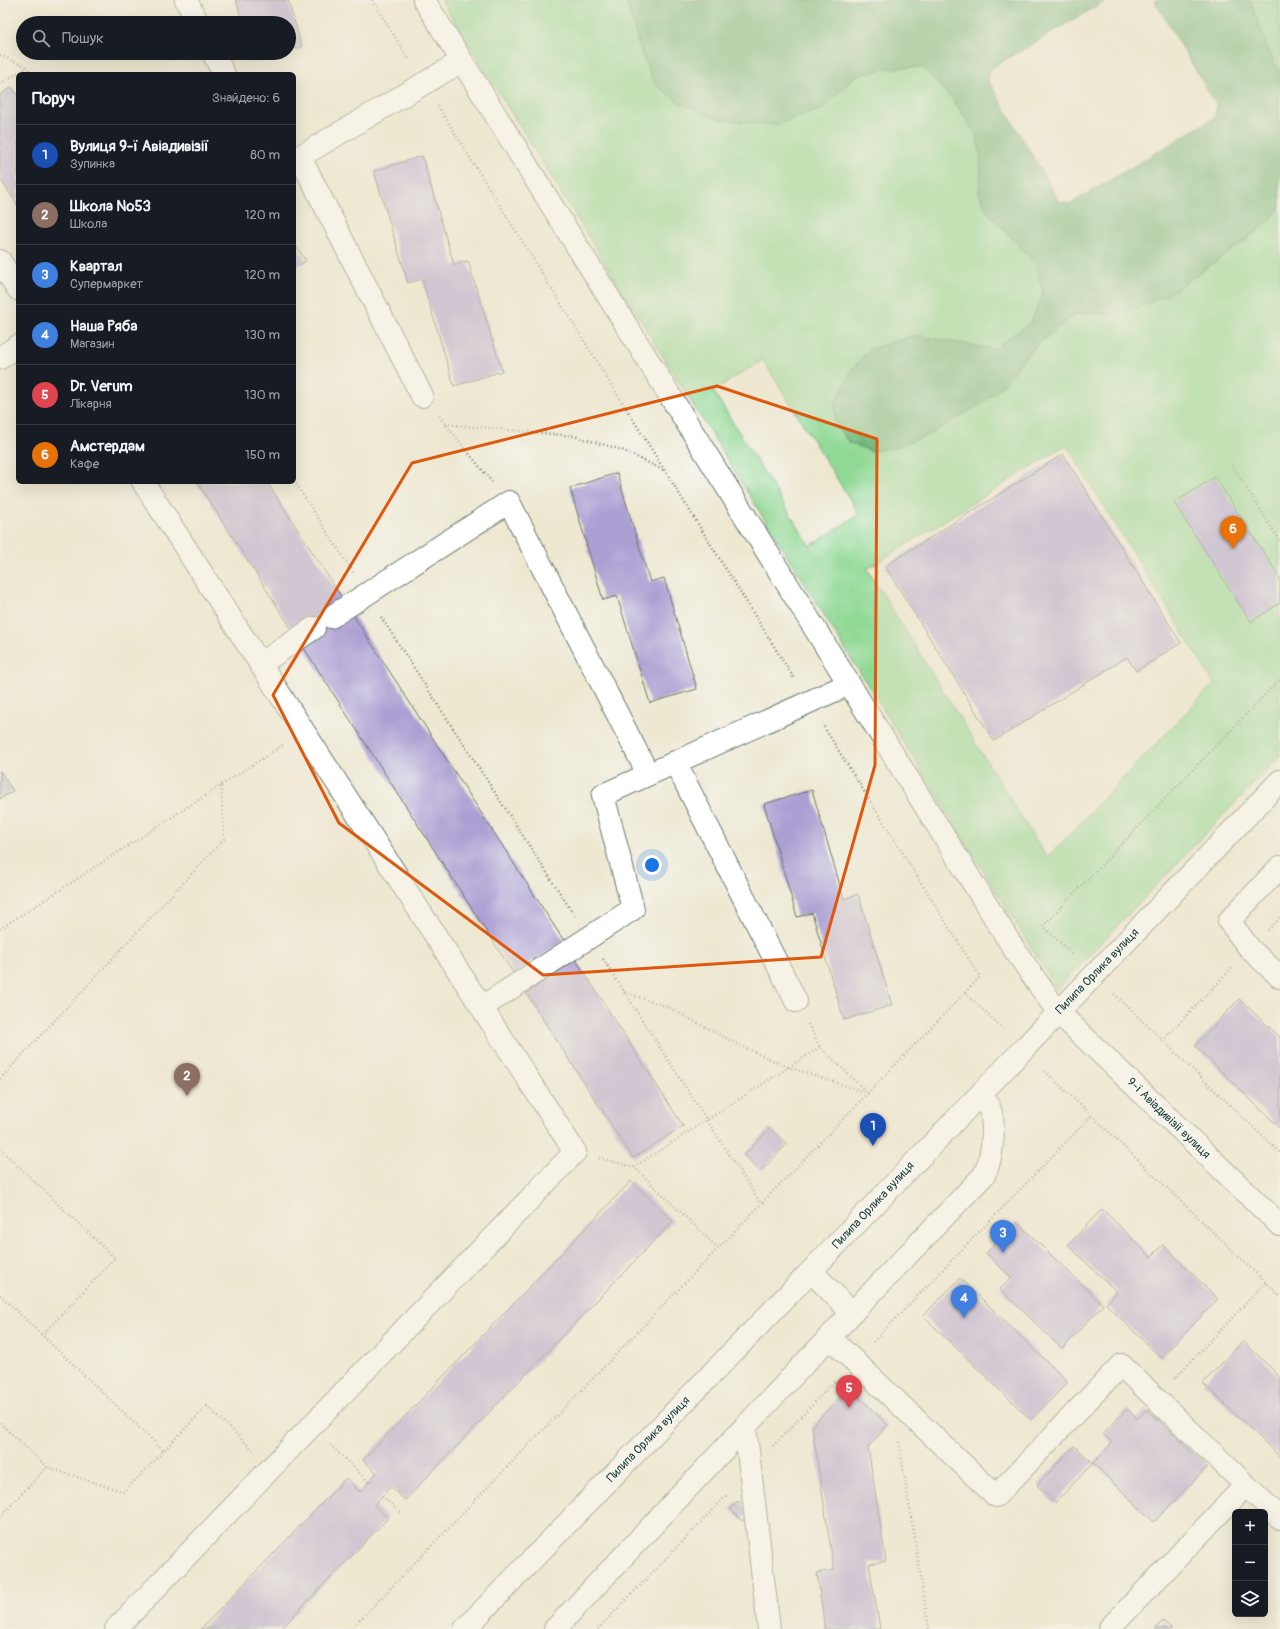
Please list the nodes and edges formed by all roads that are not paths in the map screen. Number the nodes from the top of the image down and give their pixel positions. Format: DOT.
graph roads {
  1 [pos="186,0"];
  2 [pos="424,0"];
  3 [pos="194,16"];
  4 [pos="217,60"];
  5 [pos="462,61"];
  6 [pos="223,72"];
  7 [pos="297,159"];
  8 [pos="0,261"];
  9 [pos="16,286"];
  10 [pos="16,347"];
  11 [pos="0,358"];
  12 [pos="422,396"];
  13 [pos="144,484"];
  14 [pos="260,664"];
  15 [pos="849,684"];
  16 [pos="675,762"];
  17 [pos="648,774"];
  18 [pos="1280,781"];
  19 [pos="1280,867"];
  20 [pos="1280,977"];
  21 [pos="796,1000"];
  22 [pos="482,1007"];
  23 [pos="1058,1012"];
  24 [pos="982,1092"];
  25 [pos="1280,1225"];
  26 [pos="811,1271"];
  27 [pos="852,1313"];
  28 [pos="829,1337"];
  29 [pos="745,1426"];
  30 [pos="1246,1485"];
  31 [pos="1280,1518"];
  32 [pos="116,1629"];
  33 [pos="465,1629"];
  34 [pos="555,1629"];
  35 [pos="769,1629"];
  36 [pos="1109,1629"];
  1 -- 3 [label="street"];
  2 -- 5 [label="street, 9-ї Авіадивізії вулиця"];
  4 -- 6 [label="street"];
  5 -- 7 [label="street"];
  5 -- 15 [label="street, 9-ї Авіадивізії вулиця"];
  7 -- 12 [label="street"];
  8 -- 9 [label="street"];
  10 -- 11 [label="street"];
  13 -- 14 [label="street"];
  14 -- 17 [label="street"];
  14 -- 22 [label="street"];
  15 -- 16 [label="street"];
  15 -- 23 [label="street, 9-ї Авіадивізії вулиця"];
  16 -- 17 [label="street"];
  16 -- 21 [label="street"];
  17 -- 22 [label="street"];
  18 -- 23 [label="street, Пилипа Орлика вулиця"];
  19 -- 20 [label="street"];
  22 -- 32 [label="street"];
  23 -- 24 [label="street, Пилипа Орлика вулиця"];
  23 -- 25 [label="street, 9-ї Авіадивізії вулиця"];
  24 -- 26 [label="street, Пилипа Орлика вулиця"];
  24 -- 27 [label="street"];
  26 -- 27 [label="street"];
  26 -- 33 [label="street, Пилипа Орлика вулиця"];
  27 -- 28 [label="street"];
  28 -- 29 [label="street"];
  28 -- 30 [label="street"];
  29 -- 34 [label="street"];
  29 -- 35 [label="street"];
  30 -- 31 [label="street"];
  30 -- 36 [label="street"];
}
